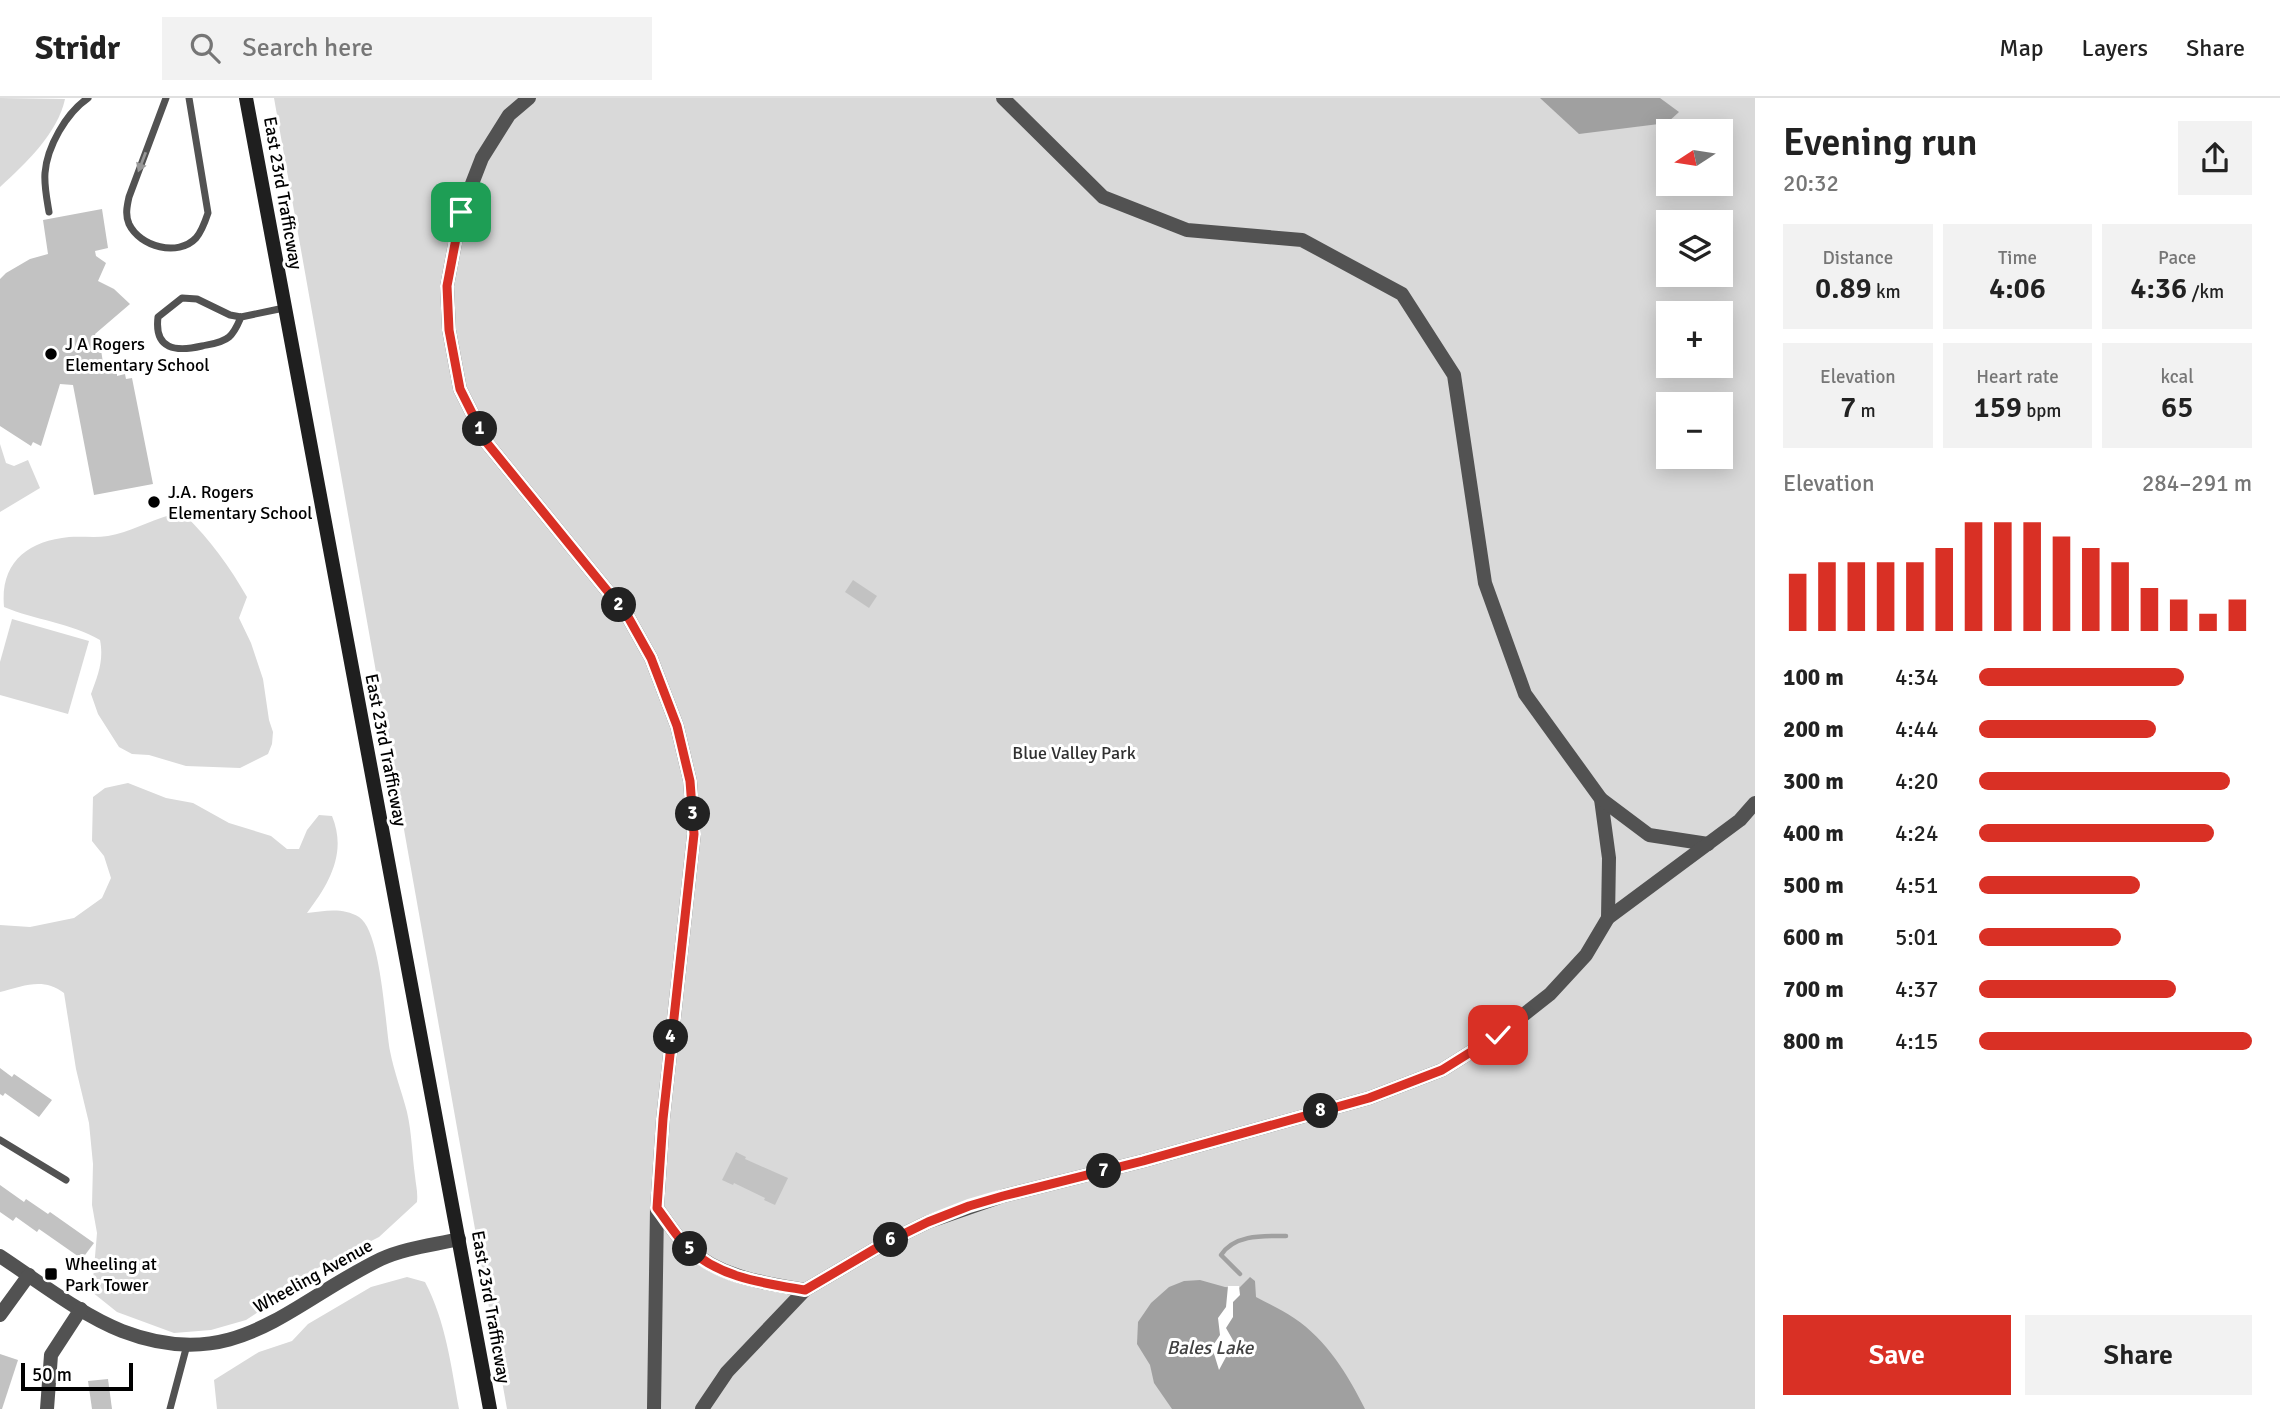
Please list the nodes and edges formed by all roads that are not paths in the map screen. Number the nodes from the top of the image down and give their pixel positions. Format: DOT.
graph roads {
  1 [pos="88,98"];
  2 [pos="166,98"];
  3 [pos="189,98"];
  4 [pos="246,98"];
  5 [pos="505,98"];
  6 [pos="529,98"];
  7 [pos="1003,98"];
  8 [pos="509,115"];
  9 [pos="49,212"];
  10 [pos="284,307"];
  11 [pos="241,317"];
  12 [pos="1601,799"];
  13 [pos="1755,803"];
  14 [pos="1707,844"];
  15 [pos="1608,918"];
  16 [pos="0,1140"];
  17 [pos="65,1180"];
  18 [pos="657,1208"];
  19 [pos="458,1239"];
  20 [pos="0,1256"];
  21 [pos="29,1275"];
  22 [pos="805,1290"];
  23 [pos="81,1309"];
  24 [pos="0,1315"];
  25 [pos="187,1345"];
  26 [pos="47,1409"];
  27 [pos="170,1409"];
  28 [pos="490,1409"];
  29 [pos="654,1409"];
  30 [pos="702,1409"];
  1 -- 9 [label="lane"];
  2 -- 3 [label="lane, one-way"];
  4 -- 10 [label="main road, East 23rd Trafficway"];
  5 -- 8 [label="street"];
  6 -- 8 [label="street"];
  7 -- 12 [label="street"];
  8 -- 18 [label="street"];
  10 -- 11 [label="lane"];
  10 -- 19 [label="main road, East 23rd Trafficway"];
  11 -- 11 [label="lane"];
  12 -- 14 [label="street"];
  12 -- 15 [label="street"];
  13 -- 14 [label="street"];
  14 -- 15 [label="street"];
  15 -- 22 [label="street"];
  16 -- 17 [label="lane"];
  18 -- 22 [label="street"];
  18 -- 29 [label="street"];
  19 -- 25 [label="street, Wheeling Avenue"];
  19 -- 28 [label="main road, East 23rd Trafficway"];
  20 -- 21 [label="street, Wheeling Avenue"];
  21 -- 23 [label="street, Wheeling Avenue"];
  21 -- 24 [label="street"];
  22 -- 30 [label="street"];
  23 -- 25 [label="street, Wheeling Avenue"];
  23 -- 26 [label="street"];
  25 -- 27 [label="lane"];
}
